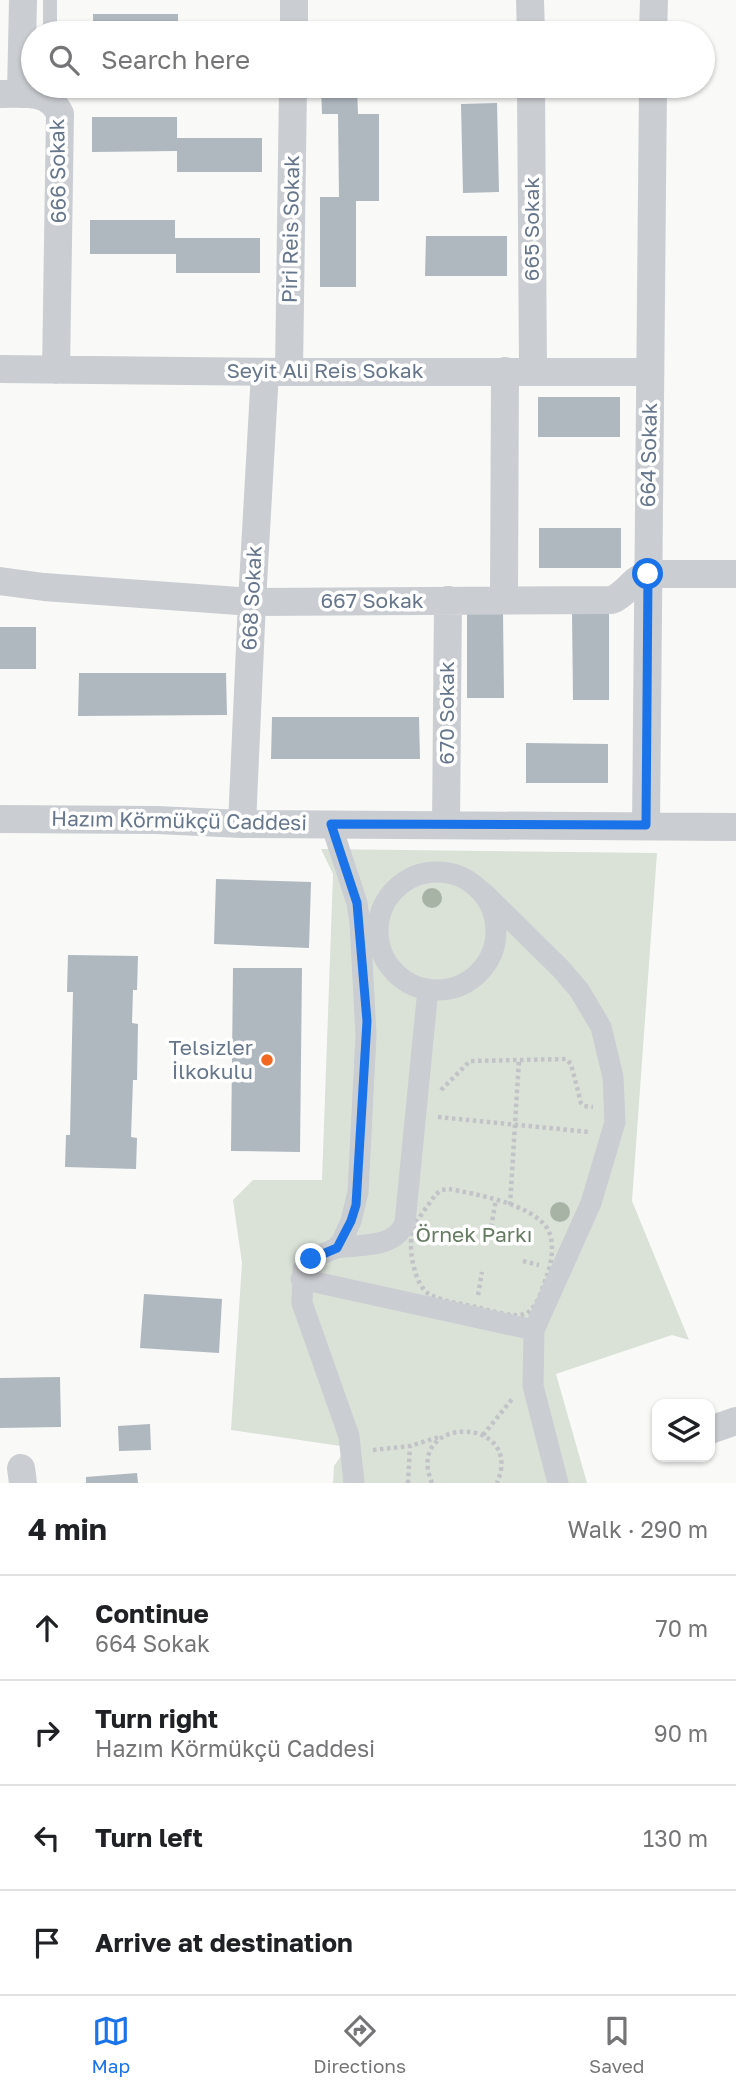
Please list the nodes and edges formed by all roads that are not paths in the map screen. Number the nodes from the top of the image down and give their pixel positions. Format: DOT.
graph roads {
  1 [pos="23,0"];
  2 [pos="50,0"];
  3 [pos="294,0"];
  4 [pos="530,0"];
  5 [pos="654,0"];
  6 [pos="50,21"];
  7 [pos="294,21"];
  8 [pos="531,21"];
  9 [pos="653,21"];
  10 [pos="10,94"];
  11 [pos="48,98"];
  12 [pos="292,98"];
  13 [pos="531,98"];
  14 [pos="653,98"];
  15 [pos="0,369"];
  16 [pos="56,370"];
  17 [pos="505,371"];
  18 [pos="277,372"];
  19 [pos="533,372"];
  20 [pos="650,372"];
  21 [pos="648,574"];
  22 [pos="736,574"];
  23 [pos="0,581"];
  24 [pos="504,599"];
  25 [pos="448,600"];
  26 [pos="251,602"];
  27 [pos="0,819"];
  28 [pos="242,824"];
  29 [pos="331,824"];
  30 [pos="446,825"];
  31 [pos="646,825"];
  32 [pos="736,827"];
  33 [pos="484,892"];
  34 [pos="390,896"];
  35 [pos="359,914"];
  36 [pos="428,989"];
  37 [pos="337,1248"];
  38 [pos="301,1279"];
  39 [pos="534,1330"];
  40 [pos="736,1421"];
  41 [pos="715,1428"];
  42 [pos="354,1483"];
  43 [pos="558,1483"];
  1 -- 10 [label="street, 666 Sokak"];
  2 -- 6 [label="lane"];
  3 -- 7 [label="street"];
  4 -- 8 [label="street"];
  5 -- 9 [label="street"];
  11 -- 16 [label="street, 666 Sokak"];
  12 -- 18 [label="street, Piri Reis Sokak"];
  13 -- 19 [label="street, 665 Sokak"];
  14 -- 20 [label="street, 664 Sokak"];
  15 -- 16 [label="street, Seyit Ali Reis Sokak"];
  16 -- 18 [label="street, Seyit Ali Reis Sokak"];
  17 -- 18 [label="street, Seyit Ali Reis Sokak"];
  17 -- 19 [label="street, Seyit Ali Reis Sokak"];
  17 -- 24 [label="street"];
  18 -- 26 [label="street, 668 Sokak"];
  19 -- 20 [label="street, Seyit Ali Reis Sokak"];
  20 -- 21 [label="street, 664 Sokak"];
  21 -- 22 [label="street"];
  21 -- 24 [label="street, 667 Sokak"];
  21 -- 31 [label="street, 664 Sokak"];
  23 -- 26 [label="street, 667 Sokak"];
  24 -- 25 [label="street, 667 Sokak"];
  25 -- 26 [label="street, 667 Sokak"];
  25 -- 30 [label="street, 670 Sokak"];
  26 -- 28 [label="street, 668 Sokak"];
  27 -- 28 [label="street, Hazım Körmükçü Caddesi"];
  28 -- 29 [label="street, Hazım Körmükçü Caddesi"];
  29 -- 30 [label="street, Hazım Körmükçü Caddesi"];
  29 -- 35 [label="street"];
  30 -- 31 [label="street, Hazım Körmükçü Caddesi"];
  31 -- 32 [label="street, Hazım Körmükçü Caddesi"];
  33 -- 34 [label="street"];
  33 -- 36 [label="street"];
  33 -- 39 [label="street"];
  34 -- 35 [label="street"];
  34 -- 36 [label="street"];
  35 -- 37 [label="street"];
  36 -- 37 [label="street"];
  37 -- 38 [label="street"];
  38 -- 39 [label="street"];
  38 -- 42 [label="street"];
  39 -- 43 [label="street"];
  40 -- 41 [label="street"];
}
